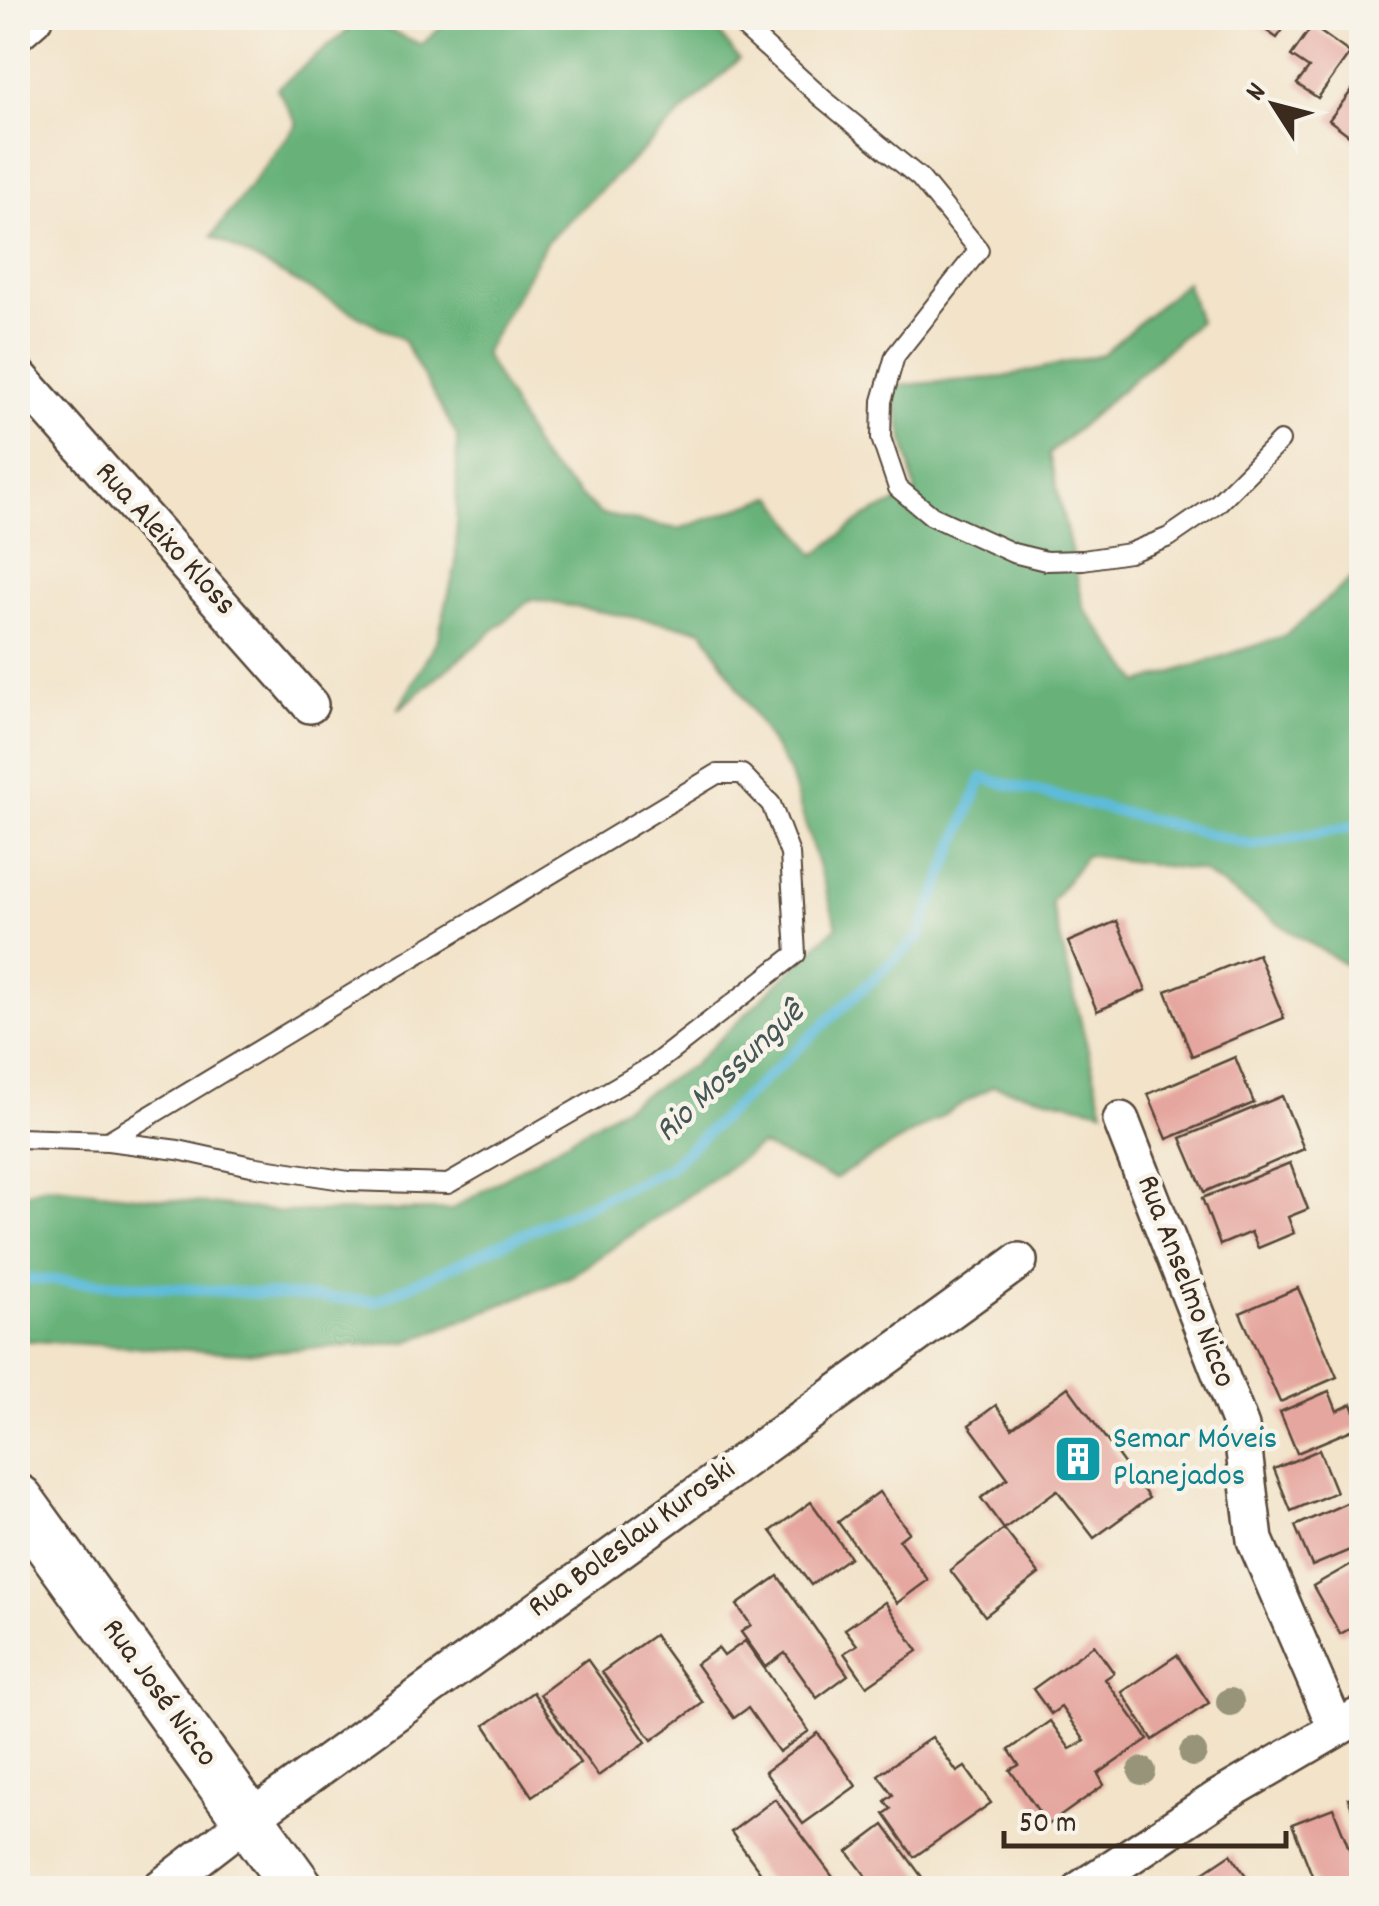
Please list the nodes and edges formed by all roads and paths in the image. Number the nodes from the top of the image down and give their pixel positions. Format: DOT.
graph roads {
  1 [pos="34,18"];
  2 [pos="734,18"];
  3 [pos="18,32"];
  4 [pos="18,375"];
  5 [pos="1280,442"];
  6 [pos="310,704"];
  7 [pos="1121,1120"];
  8 [pos="18,1138"];
  9 [pos="108,1141"];
  10 [pos="1019,1261"];
  11 [pos="18,1500"];
  12 [pos="1349,1721"];
  13 [pos="248,1820"];
  14 [pos="282,1883"];
  15 [pos="160,1888"];
  16 [pos="1082,1888"];
  1 -- 3 [label="street"];
  2 -- 5 [label="lane"];
  4 -- 6 [label="street, Rua Aleixo Kloss"];
  7 -- 12 [label="street, Rua Anselmo Nicco"];
  8 -- 9 [label="lane"];
  9 -- 9 [label="lane"];
  10 -- 13 [label="street, Rua Boleslau Kuroski"];
  11 -- 13 [label="street, Rua José Nicco"];
  12 -- 16 [label="street"];
  13 -- 14 [label="street, Rua José Nicco"];
  13 -- 15 [label="street, Rua Boleslau Kuroski"];
}
